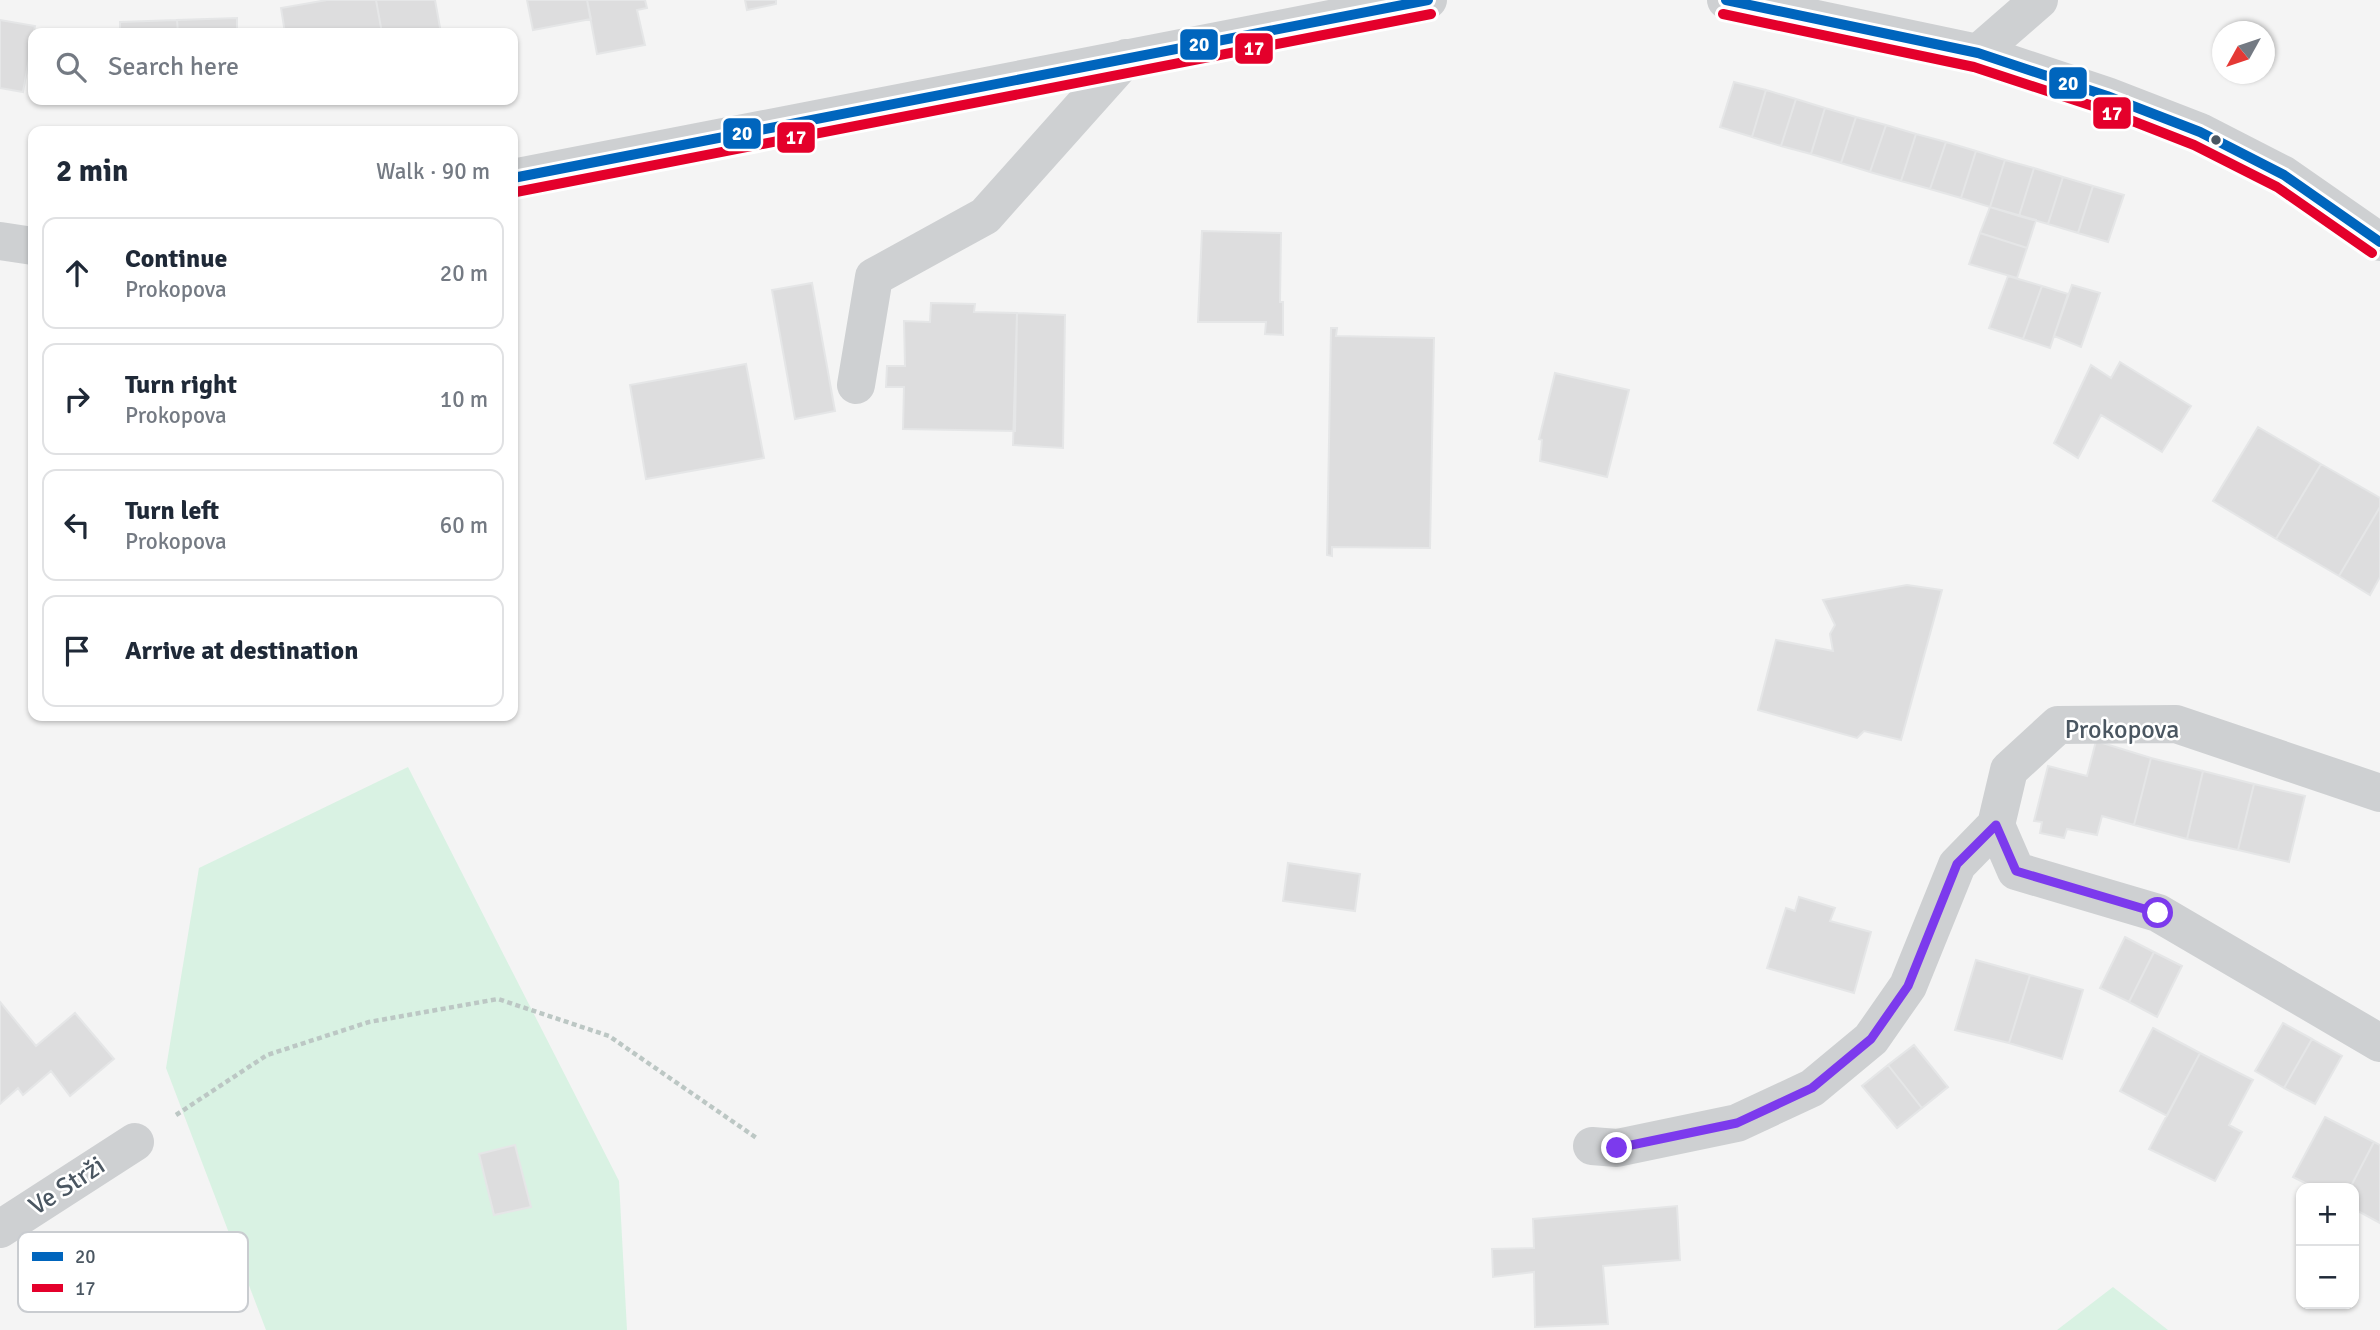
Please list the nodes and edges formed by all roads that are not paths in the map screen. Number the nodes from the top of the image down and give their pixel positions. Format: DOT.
graph roads {
  1 [pos="1428,0"];
  2 [pos="1726,0"];
  3 [pos="2039,0"];
  4 [pos="1978,53"];
  5 [pos="1126,58"];
  6 [pos="518,177"];
  7 [pos="0,241"];
  8 [pos="2380,242"];
  9 [pos="28,245"];
  10 [pos="856,385"];
  11 [pos="2380,793"];
  12 [pos="1996,825"];
  13 [pos="2380,1042"];
  14 [pos="135,1142"];
  15 [pos="1591,1146"];
  16 [pos="0,1229"];
  1 -- 5 [label="street"];
  2 -- 4 [label="street"];
  3 -- 4 [label="street"];
  4 -- 8 [label="street"];
  5 -- 6 [label="street"];
  5 -- 10 [label="street"];
  7 -- 9 [label="street"];
  11 -- 12 [label="street, Prokopova"];
  12 -- 13 [label="street"];
  12 -- 15 [label="street"];
  14 -- 16 [label="street, Ve Strži"];
}
